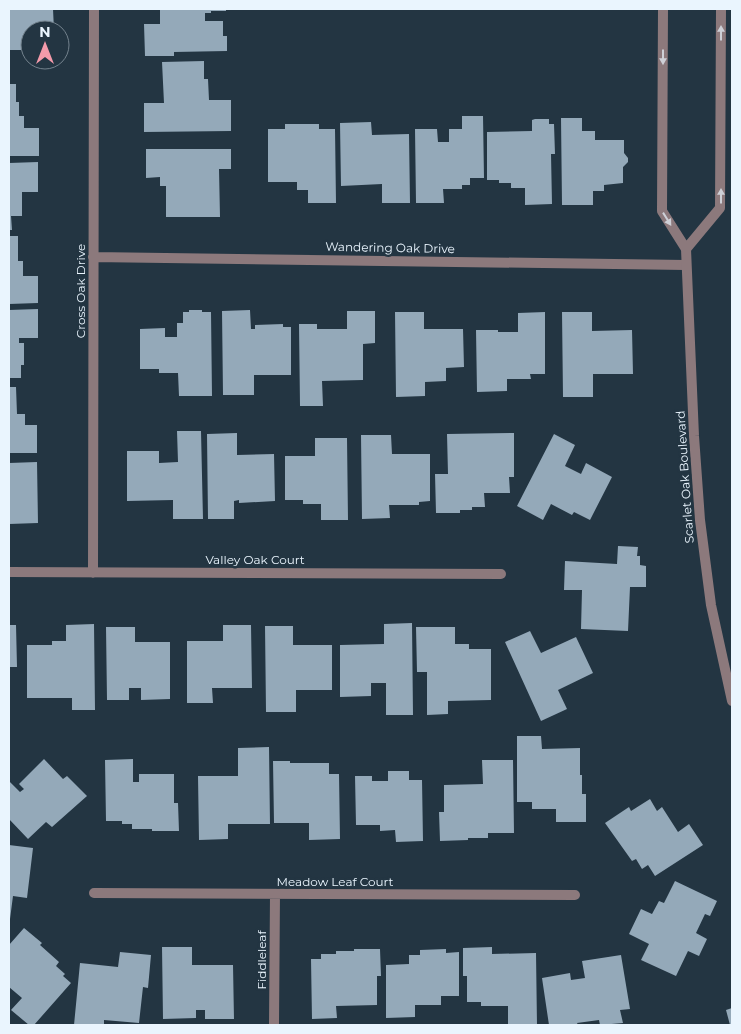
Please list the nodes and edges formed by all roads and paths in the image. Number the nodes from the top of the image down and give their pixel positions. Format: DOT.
graph roads {
  1 [pos="94,9"];
  2 [pos="663,9"];
  3 [pos="721,9"];
  4 [pos="686,249"];
  5 [pos="94,257"];
  6 [pos="686,265"];
  7 [pos="9,572"];
  8 [pos="92,572"];
  9 [pos="501,574"];
  10 [pos="732,701"];
  11 [pos="94,894"];
  12 [pos="274,894"];
  13 [pos="575,895"];
  14 [pos="274,1025"];
  1 -- 5 [label="street, Cross Oak Drive"];
  2 -- 4 [label="street, one-way"];
  4 -- 3 [label="street, one-way"];
  4 -- 6 [label="street, Scarlet Oak Boulevard"];
  5 -- 6 [label="street, Wandering Oak Drive"];
  5 -- 8 [label="street, Cross Oak Drive"];
  6 -- 10 [label="street, Scarlet Oak Boulevard"];
  7 -- 8 [label="street, Valley Oak Court"];
  8 -- 9 [label="street, Valley Oak Court"];
  11 -- 12 [label="street, Meadow Leaf Court"];
  12 -- 13 [label="street, Meadow Leaf Court"];
  12 -- 14 [label="street, Fiddleleaf"];
}
